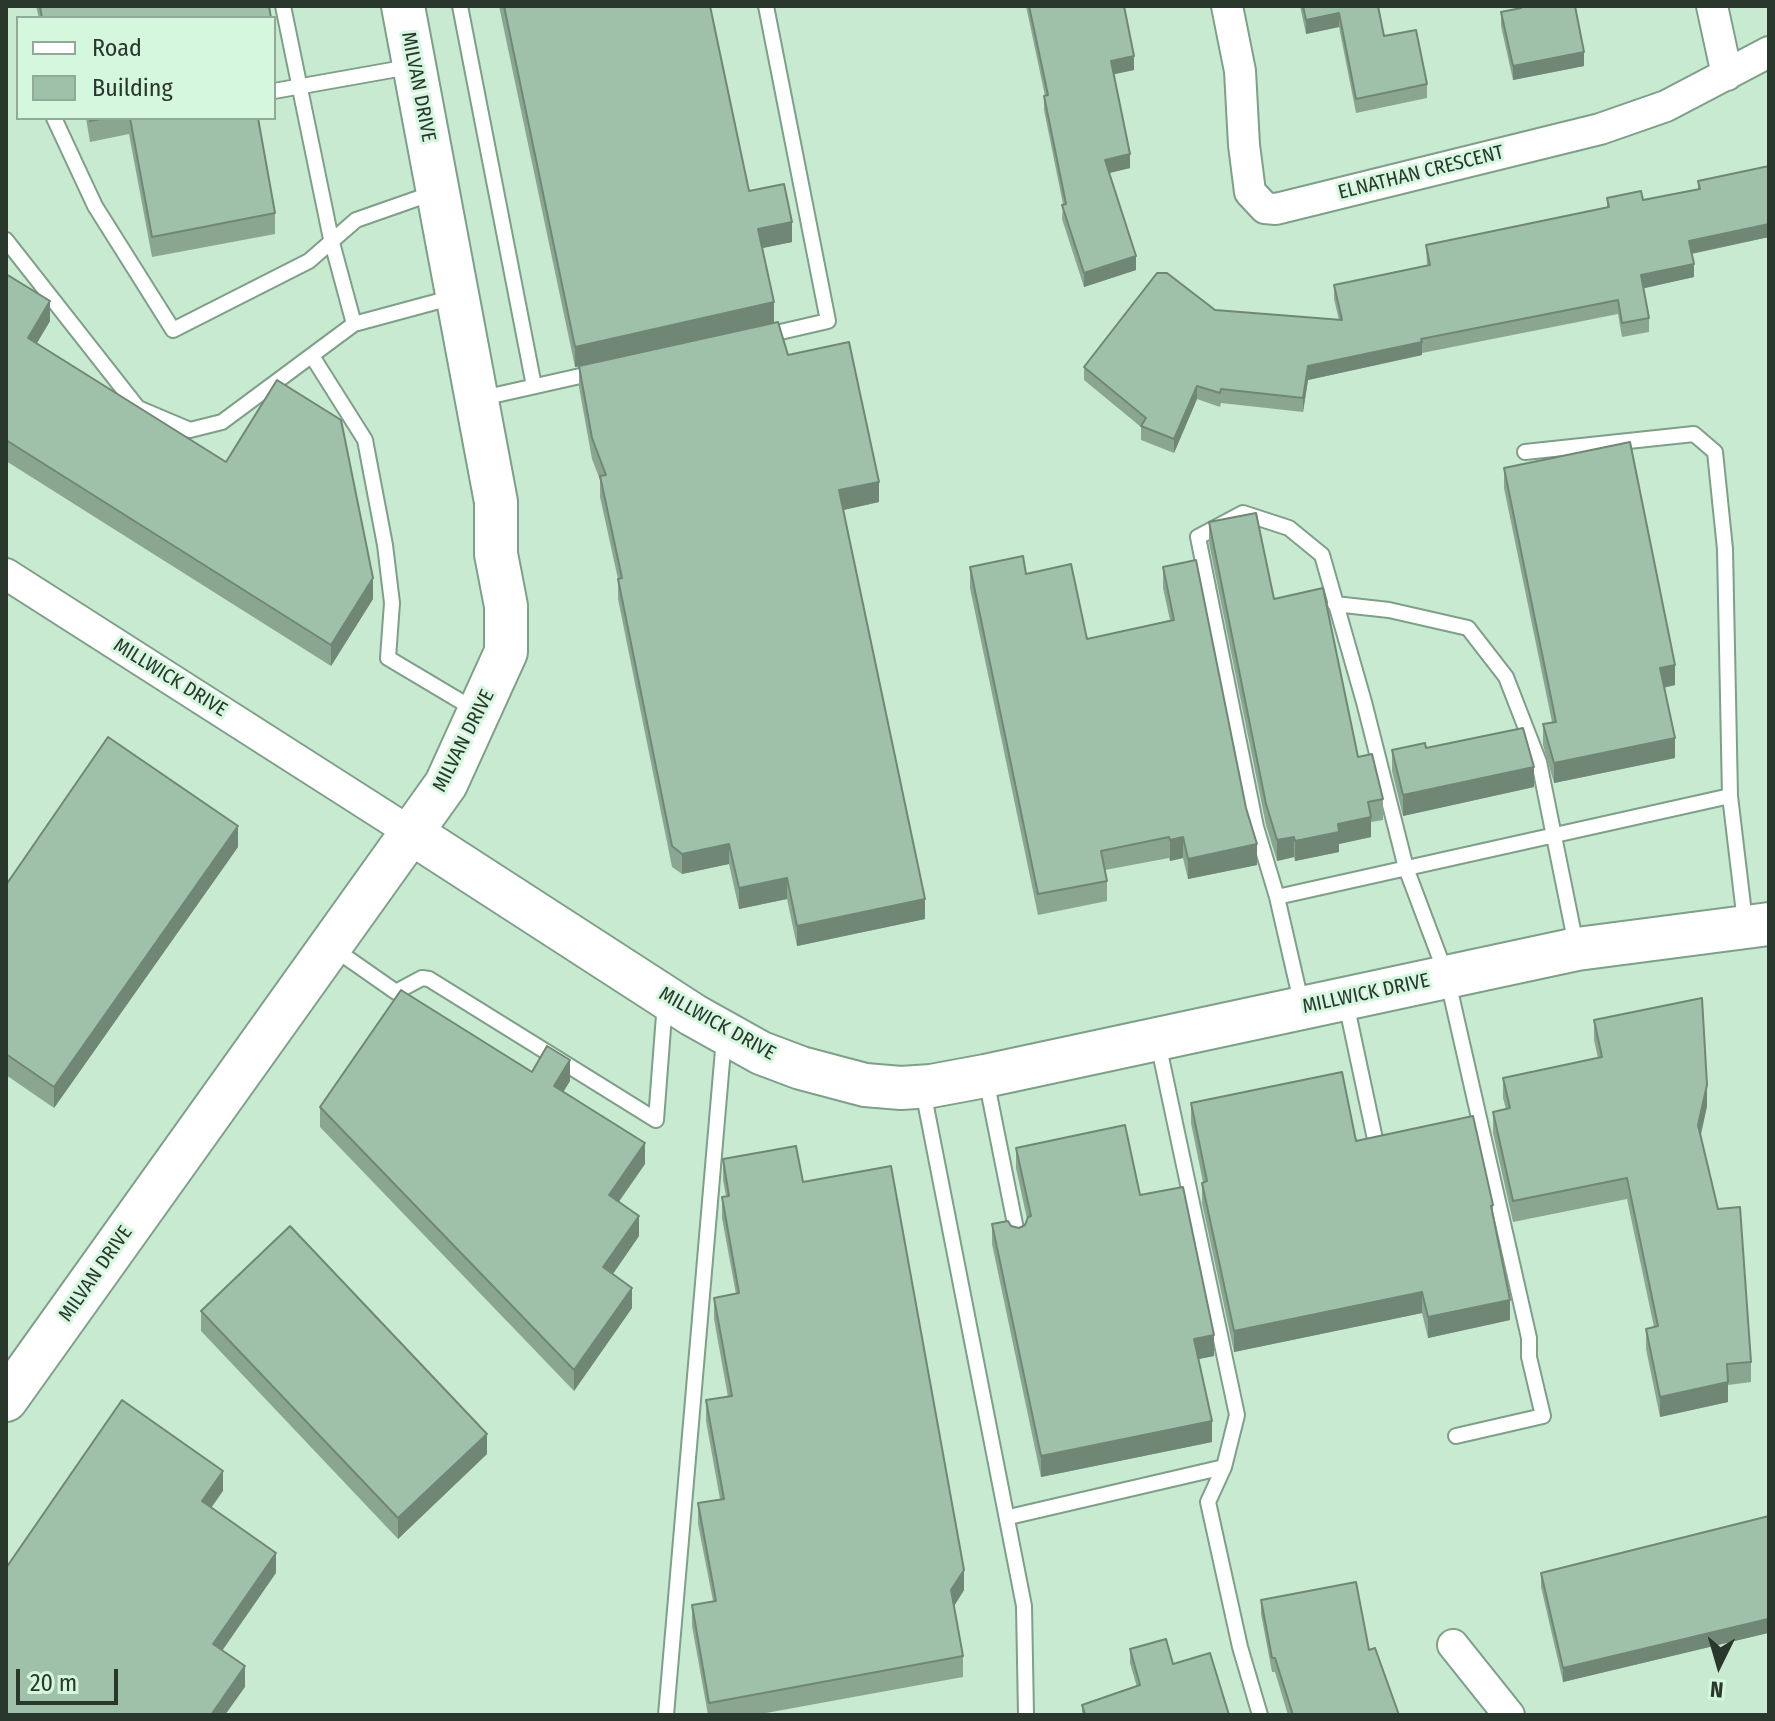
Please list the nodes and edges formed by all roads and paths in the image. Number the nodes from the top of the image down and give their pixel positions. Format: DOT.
graph roads {
  1 [pos="283,6"];
  2 [pos="403,6"];
  3 [pos="460,6"];
  4 [pos="766,6"];
  5 [pos="1227,6"];
  6 [pos="1712,6"];
  7 [pos="1769,52"];
  8 [pos="414,66"];
  9 [pos="1727,75"];
  10 [pos="300,87"];
  11 [pos="276,91"];
  12 [pos="55,120"];
  13 [pos="438,192"];
  14 [pos="331,239"];
  15 [pos="6,240"];
  16 [pos="457,296"];
  17 [pos="354,324"];
  18 [pos="751,338"];
  19 [pos="312,356"];
  20 [pos="611,369"];
  21 [pos="534,386"];
  22 [pos="478,399"];
  23 [pos="1525,452"];
  24 [pos="6,574"];
  25 [pos="1335,604"];
  26 [pos="480,714"];
  27 [pos="1730,796"];
  28 [pos="410,832"];
  29 [pos="1553,834"];
  30 [pos="1406,868"];
  31 [pos="1277,897"];
  32 [pos="1757,925"];
  33 [pos="330,946"];
  34 [pos="1577,949"];
  35 [pos="1447,977"];
  36 [pos="665,997"];
  37 [pos="1345,999"];
  38 [pos="1302,1008"];
  39 [pos="725,1032"];
  40 [pos="1157,1039"];
  41 [pos="985,1076"];
  42 [pos="922,1087"];
  43 [pos="1375,1139"];
  44 [pos="1018,1239"];
  45 [pos="6,1400"];
  46 [pos="1456,1436"];
  47 [pos="1224,1467"];
  48 [pos="1009,1517"];
  49 [pos="1453,1645"];
  50 [pos="666,1715"];
  51 [pos="1026,1715"];
  52 [pos="1260,1715"];
  53 [pos="1509,1715"];
  1 -- 10 [label="lane"];
  2 -- 8 [label="street, MILVAN DRIVE"];
  3 -- 21 [label="lane"];
  4 -- 18 [label="lane"];
  5 -- 9 [label="street, ELNATHAN CRESCENT"];
  6 -- 9 [label="street"];
  7 -- 9 [label="street, ELNATHAN CRESCENT"];
  8 -- 10 [label="lane"];
  8 -- 13 [label="street, MILVAN DRIVE"];
  10 -- 11 [label="lane"];
  10 -- 14 [label="lane"];
  12 -- 14 [label="lane"];
  13 -- 14 [label="lane"];
  13 -- 16 [label="street, MILVAN DRIVE"];
  14 -- 17 [label="lane"];
  15 -- 19 [label="lane"];
  16 -- 17 [label="lane"];
  16 -- 22 [label="street, MILVAN DRIVE"];
  17 -- 19 [label="lane"];
  19 -- 26 [label="lane"];
  20 -- 21 [label="lane"];
  21 -- 22 [label="lane"];
  22 -- 26 [label="street, MILVAN DRIVE"];
  23 -- 27 [label="lane"];
  24 -- 28 [label="street, MILLWICK DRIVE"];
  25 -- 29 [label="lane"];
  25 -- 30 [label="lane"];
  25 -- 31 [label="lane"];
  26 -- 28 [label="street, MILVAN DRIVE"];
  27 -- 29 [label="lane"];
  27 -- 32 [label="lane"];
  28 -- 33 [label="street, MILVAN DRIVE"];
  28 -- 36 [label="street, MILLWICK DRIVE"];
  29 -- 30 [label="lane"];
  29 -- 34 [label="lane"];
  30 -- 31 [label="lane"];
  30 -- 35 [label="lane"];
  31 -- 38 [label="lane"];
  32 -- 34 [label="street, MILLWICK DRIVE"];
  33 -- 36 [label="lane"];
  33 -- 45 [label="street, MILVAN DRIVE"];
  34 -- 35 [label="street, MILLWICK DRIVE"];
  35 -- 37 [label="street, MILLWICK DRIVE"];
  35 -- 46 [label="lane"];
  36 -- 39 [label="street, MILLWICK DRIVE"];
  37 -- 38 [label="street, MILLWICK DRIVE"];
  37 -- 43 [label="lane"];
  38 -- 40 [label="street, MILLWICK DRIVE"];
  39 -- 42 [label="street, MILLWICK DRIVE"];
  39 -- 50 [label="lane"];
  40 -- 41 [label="street, MILLWICK DRIVE"];
  40 -- 47 [label="lane"];
  41 -- 42 [label="street, MILLWICK DRIVE"];
  41 -- 44 [label="lane"];
  42 -- 48 [label="lane"];
  47 -- 48 [label="lane"];
  47 -- 52 [label="lane"];
  48 -- 51 [label="lane"];
  49 -- 53 [label="street"];
}
